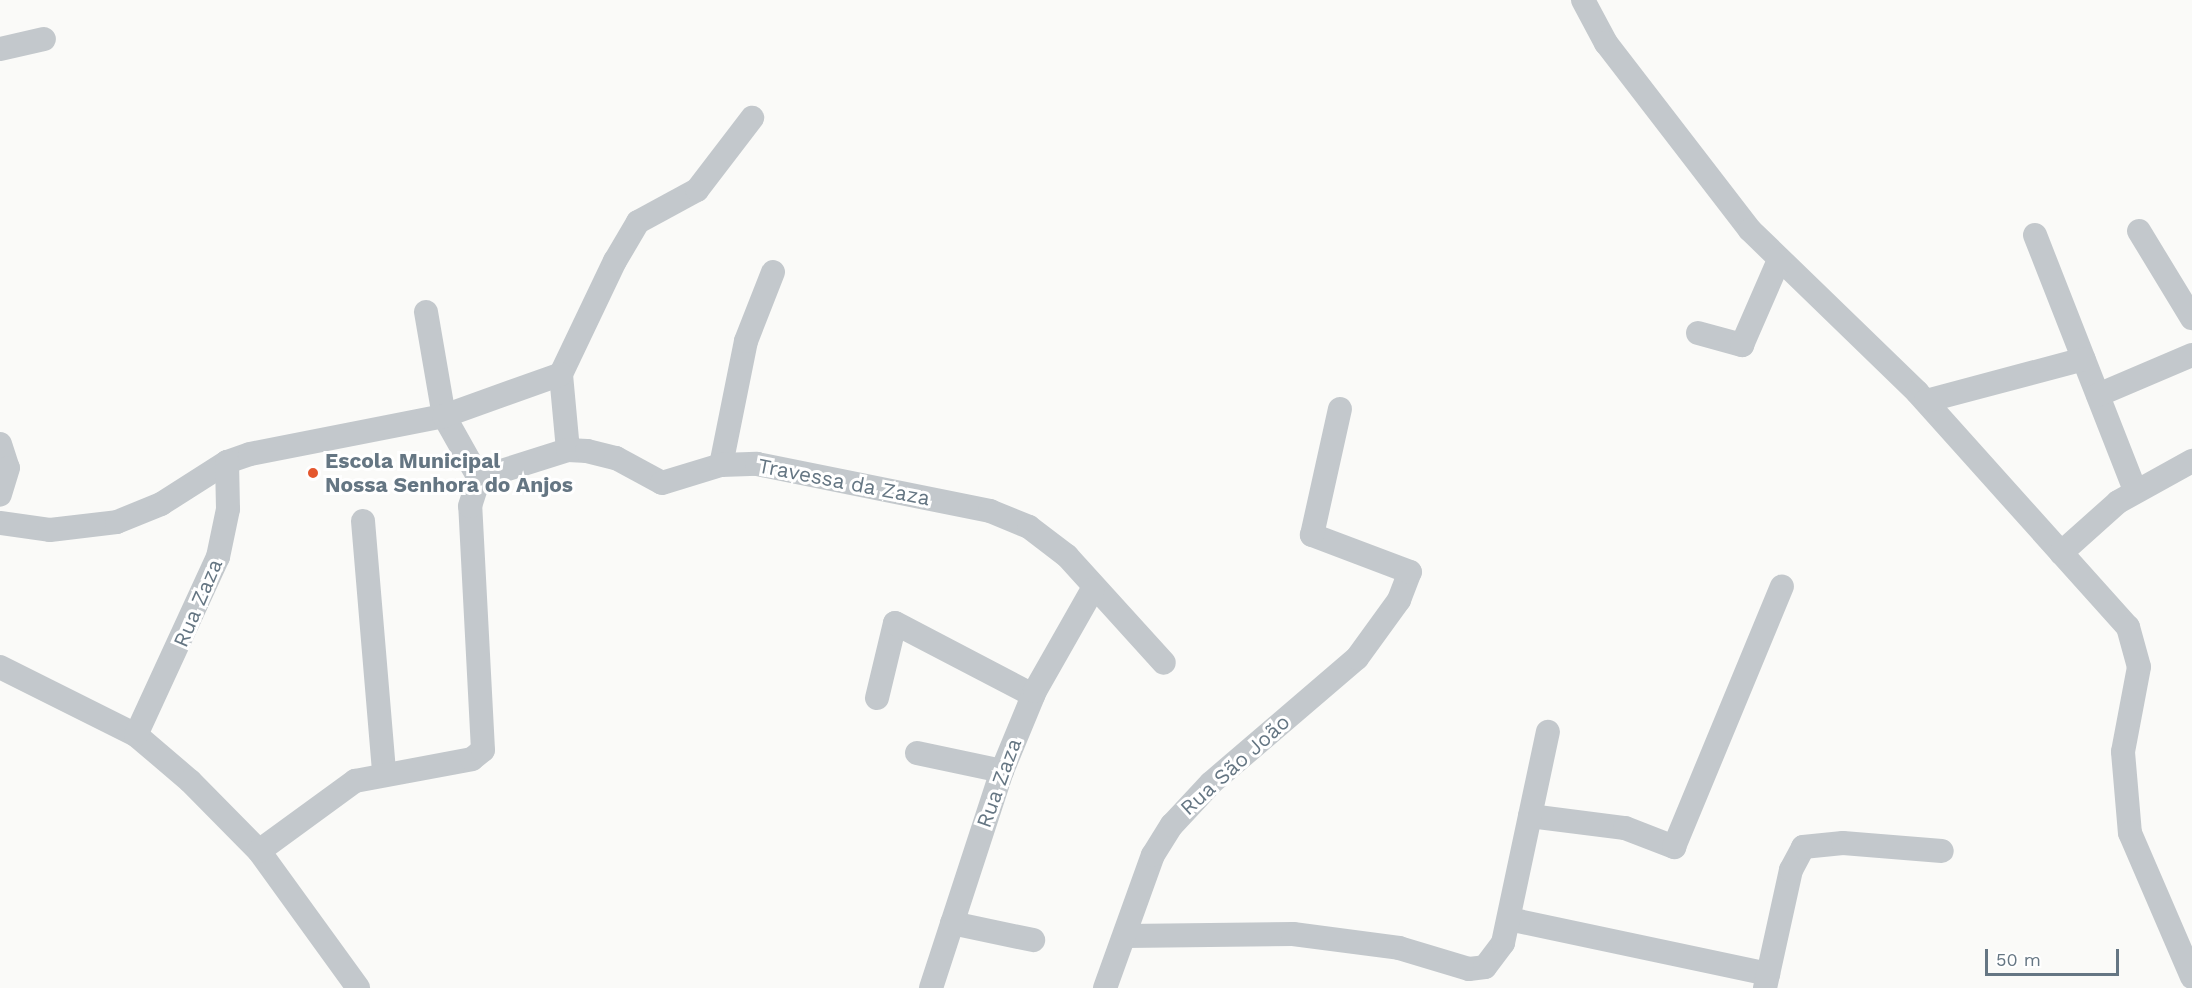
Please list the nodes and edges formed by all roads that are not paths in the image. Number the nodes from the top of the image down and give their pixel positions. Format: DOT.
graph roads {
  1 [pos="1583,0"];
  2 [pos="44,39"];
  3 [pos="0,49"];
  4 [pos="752,118"];
  5 [pos="2139,231"];
  6 [pos="2035,235"];
  7 [pos="1779,260"];
  8 [pos="773,272"];
  9 [pos="426,312"];
  10 [pos="2192,318"];
  11 [pos="1698,333"];
  12 [pos="2192,355"];
  13 [pos="2084,359"];
  14 [pos="561,374"];
  15 [pos="2098,395"];
  16 [pos="1926,401"];
  17 [pos="1341,409"];
  18 [pos="444,416"];
  19 [pos="0,444"];
  20 [pos="568,450"];
  21 [pos="2192,461"];
  22 [pos="227,462"];
  23 [pos="721,465"];
  24 [pos="479,478"];
  25 [pos="2136,490"];
  26 [pos="0,495"];
  27 [pos="363,521"];
  28 [pos="0,523"];
  29 [pos="2061,553"];
  30 [pos="1782,586"];
  31 [pos="1093,588"];
  32 [pos="1164,663"];
  33 [pos="0,667"];
  34 [pos="1033,695"];
  35 [pos="877,698"];
  36 [pos="1548,732"];
  37 [pos="136,735"];
  38 [pos="917,753"];
  39 [pos="1002,771"];
  40 [pos="384,772"];
  41 [pos="1530,816"];
  42 [pos="259,851"];
  43 [pos="1942,851"];
  44 [pos="1509,920"];
  45 [pos="952,923"];
  46 [pos="1126,936"];
  47 [pos="1033,940"];
  48 [pos="2192,977"];
  49 [pos="1467,979"];
  50 [pos="1767,981"];
  51 [pos="358,988"];
  52 [pos="932,988"];
  53 [pos="1105,988"];
  1 -- 7 [label="street"];
  2 -- 3 [label="street"];
  4 -- 14 [label="street"];
  5 -- 10 [label="street"];
  6 -- 13 [label="street"];
  7 -- 11 [label="street"];
  7 -- 16 [label="street"];
  8 -- 23 [label="street"];
  9 -- 18 [label="street"];
  12 -- 15 [label="street"];
  13 -- 15 [label="street"];
  13 -- 16 [label="street"];
  14 -- 18 [label="street"];
  14 -- 20 [label="street"];
  15 -- 25 [label="street"];
  16 -- 29 [label="street"];
  17 -- 46 [label="street, Rua São João"];
  18 -- 22 [label="street"];
  18 -- 24 [label="street"];
  19 -- 26 [label="street"];
  20 -- 23 [label="street, Travessa da Zaza"];
  20 -- 24 [label="street, Travessa da Zaza"];
  21 -- 25 [label="street"];
  22 -- 28 [label="street"];
  22 -- 37 [label="street, Rua Zaza"];
  23 -- 31 [label="street, Travessa da Zaza"];
  24 -- 40 [label="street"];
  25 -- 29 [label="street"];
  27 -- 40 [label="street"];
  29 -- 48 [label="street"];
  30 -- 41 [label="street"];
  31 -- 32 [label="street, Travessa da Zaza"];
  31 -- 34 [label="street, Rua Zaza"];
  33 -- 37 [label="street"];
  34 -- 35 [label="street"];
  34 -- 39 [label="street, Rua Zaza"];
  36 -- 41 [label="street"];
  37 -- 42 [label="street"];
  38 -- 39 [label="street"];
  39 -- 45 [label="street, Rua Zaza"];
  40 -- 42 [label="street"];
  41 -- 44 [label="street"];
  42 -- 51 [label="street"];
  43 -- 50 [label="street"];
  44 -- 49 [label="street"];
  44 -- 50 [label="street"];
  45 -- 47 [label="street"];
  45 -- 52 [label="street, Rua Zaza"];
  46 -- 49 [label="street"];
  46 -- 53 [label="street, Rua São João"];
}
